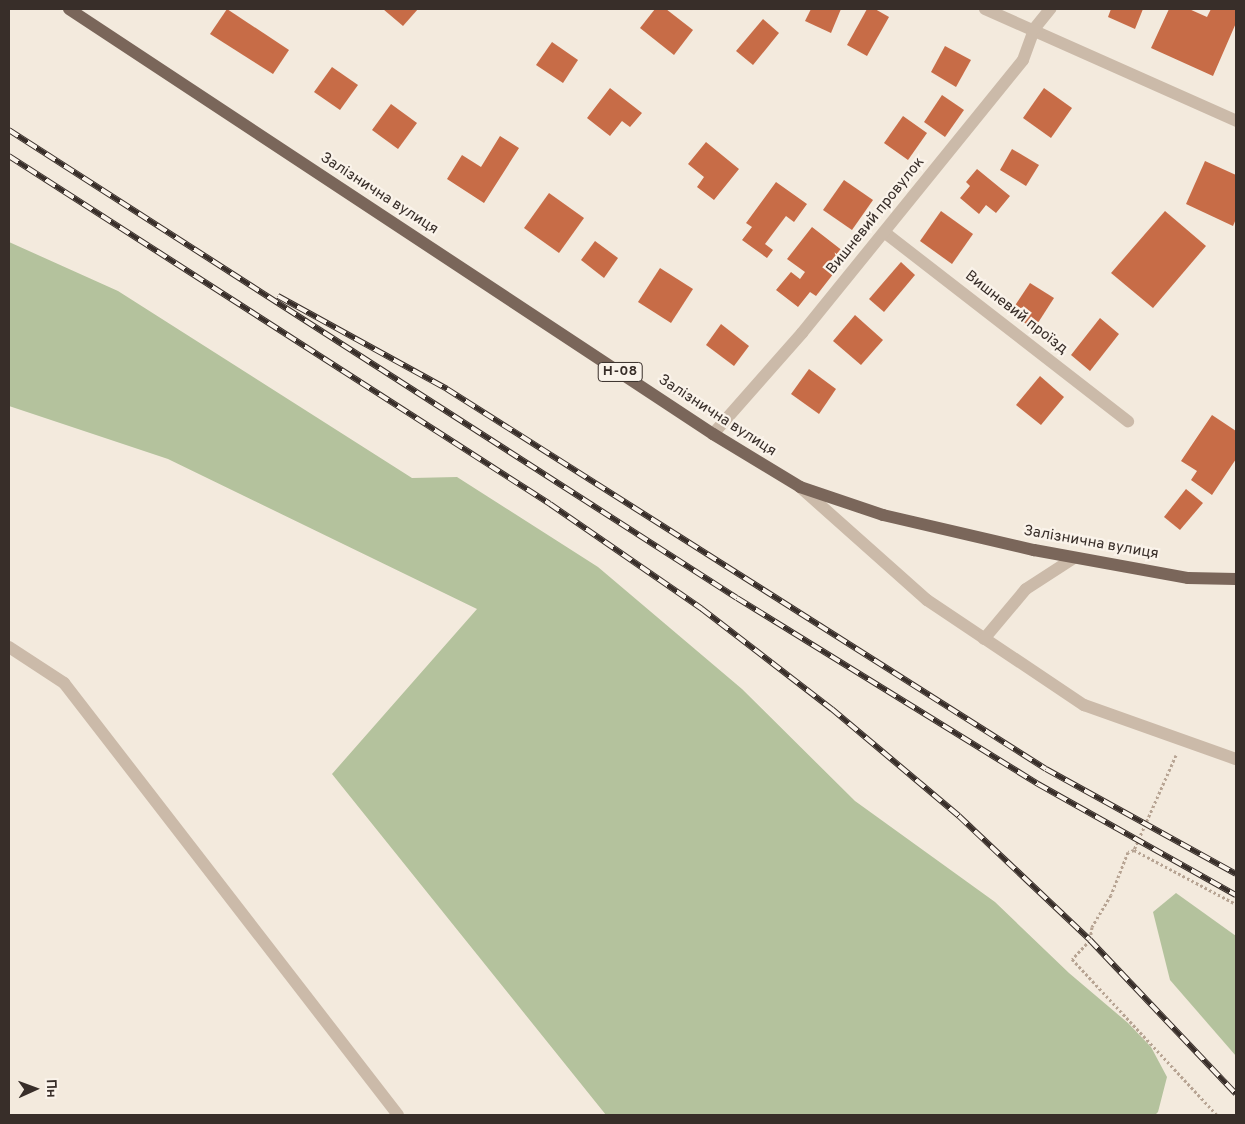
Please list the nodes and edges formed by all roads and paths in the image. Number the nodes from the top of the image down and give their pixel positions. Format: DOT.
graph roads {
  1 [pos="69,9"];
  2 [pos="985,9"];
  3 [pos="1050,9"];
  4 [pos="1034,29"];
  5 [pos="1236,121"];
  6 [pos="884,232"];
  7 [pos="1128,421"];
  8 [pos="713,434"];
  9 [pos="800,487"];
  10 [pos="1074,558"];
  11 [pos="1236,579"];
  12 [pos="984,639"];
  13 [pos="9,647"];
  14 [pos="1182,741"];
  15 [pos="1236,759"];
  16 [pos="1134,850"];
  17 [pos="1236,904"];
  18 [pos="398,1115"];
  19 [pos="1217,1115"];
  1 -- 8 [label="main road, Залізнична вулиця / Н-08"];
  2 -- 4 [label="street"];
  3 -- 4 [label="street, Вишневий провулок"];
  4 -- 5 [label="street"];
  4 -- 6 [label="street, Вишневий провулок"];
  6 -- 7 [label="street, Вишневий проїзд"];
  6 -- 8 [label="street, Вишневий провулок"];
  8 -- 9 [label="main road, Залізнична вулиця / Н-08"];
  9 -- 10 [label="main road, Залізнична вулиця / Н-08"];
  9 -- 12 [label="street"];
  10 -- 11 [label="main road, Залізнична вулиця / Н-08"];
  10 -- 12 [label="street"];
  12 -- 14 [label="street"];
  13 -- 18 [label="street"];
  14 -- 15 [label="street"];
  14 -- 16 [label="path"];
  16 -- 17 [label="path"];
  16 -- 19 [label="path"];
}
